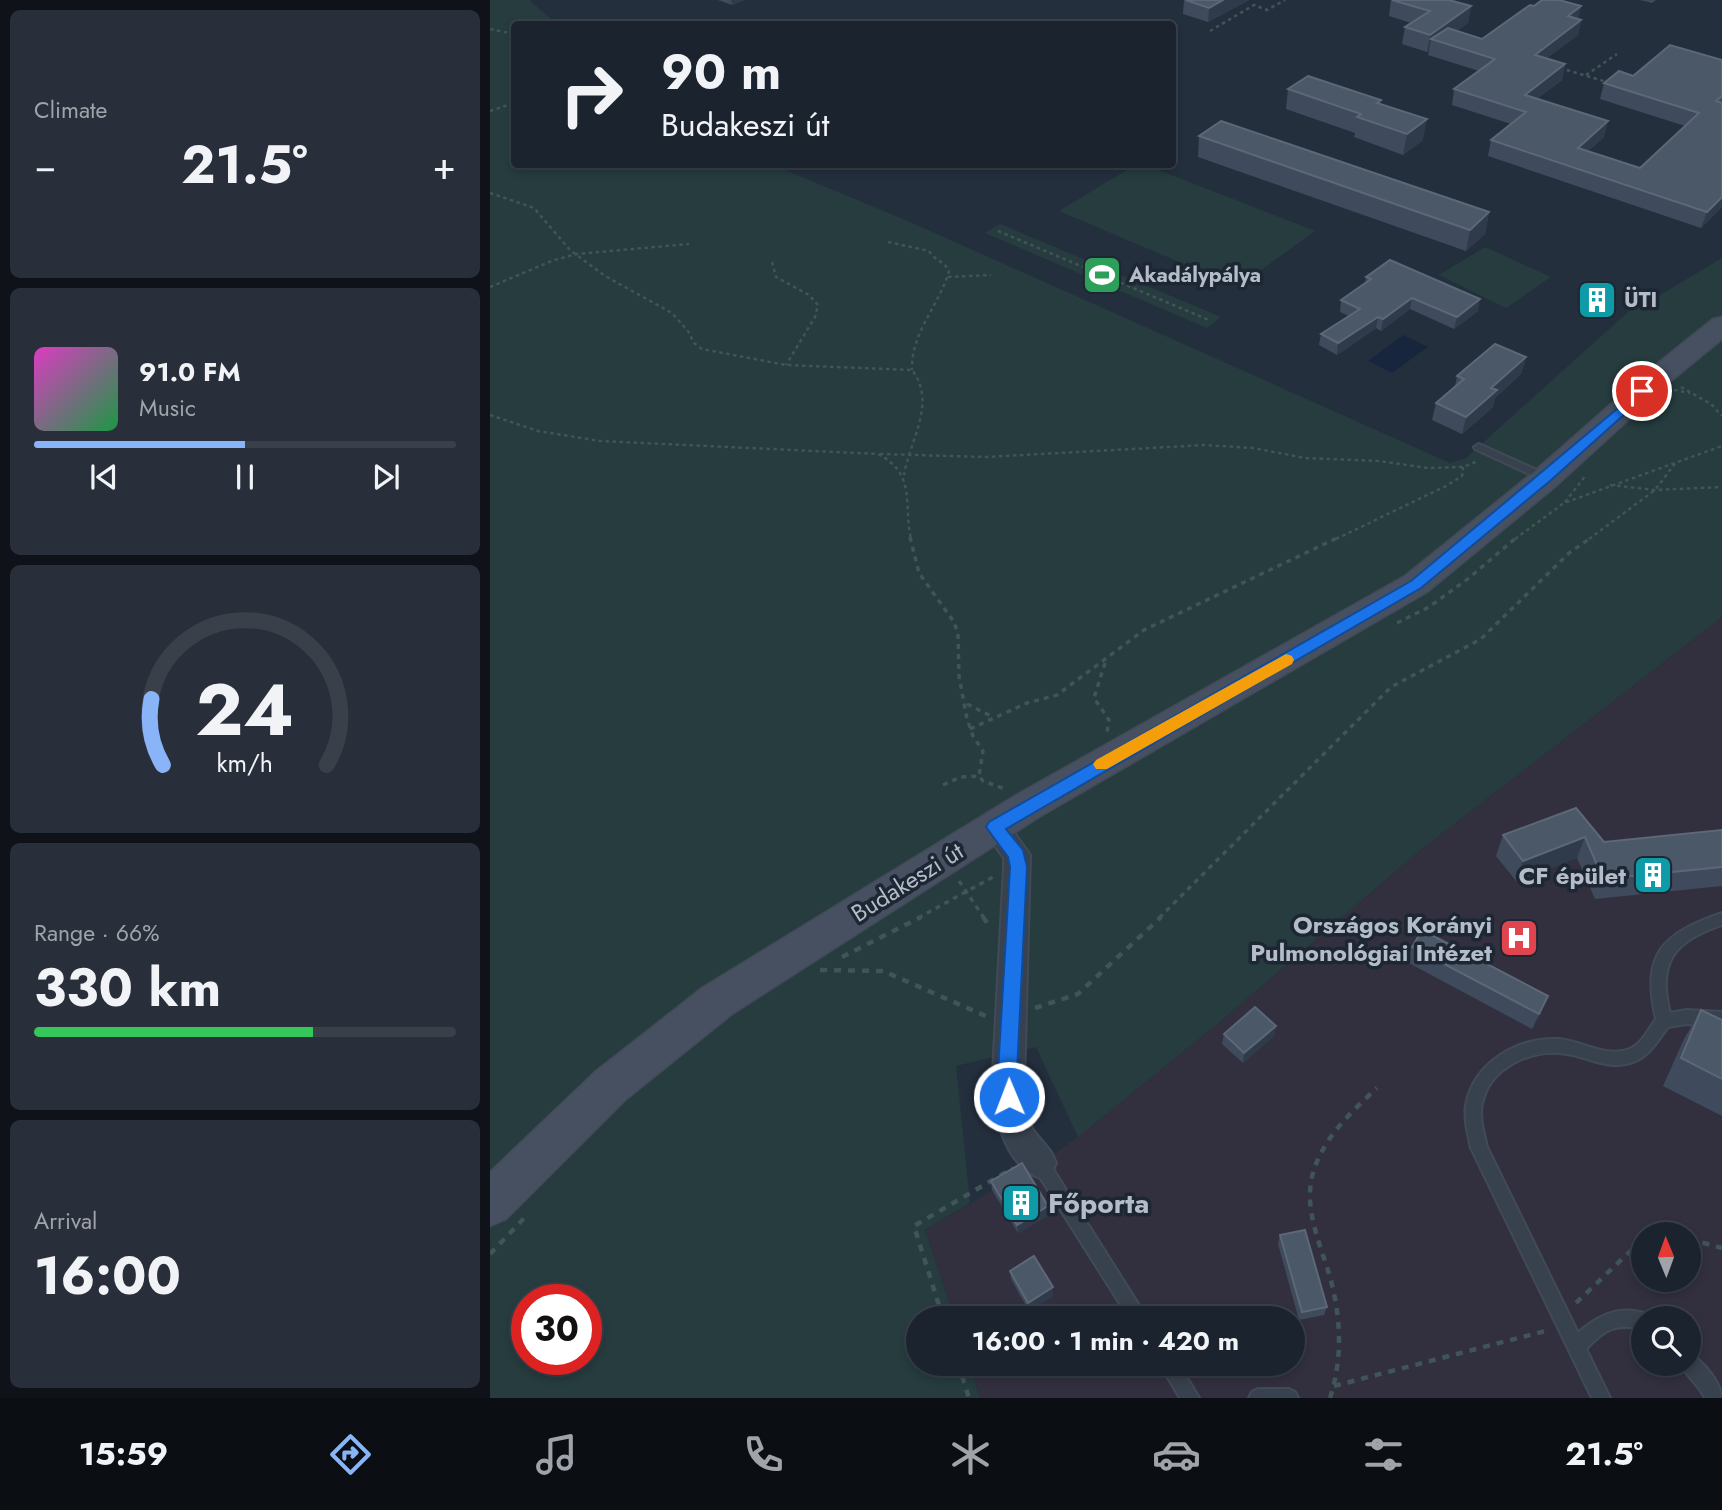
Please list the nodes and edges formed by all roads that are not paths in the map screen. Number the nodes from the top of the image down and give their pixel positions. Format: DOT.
graph roads {
  1 [pos="1722,325"];
  2 [pos="1479,447"];
  3 [pos="1555,491"];
  4 [pos="995,827"];
  5 [pos="1722,919"];
  6 [pos="1722,1019"];
  7 [pos="1664,1021"];
  8 [pos="1036,1159"];
  9 [pos="490,1203"];
  10 [pos="1131,1306"];
  11 [pos="1631,1319"];
  12 [pos="1576,1347"];
  13 [pos="1176,1376"];
  14 [pos="1701,1376"];
  15 [pos="1190,1398"];
  16 [pos="1258,1398"];
  17 [pos="1289,1398"];
  18 [pos="1601,1398"];
  19 [pos="1715,1398"];
  1 -- 3 [label="main road, Budakeszi út"];
  2 -- 3 [label="lane"];
  3 -- 4 [label="main road, Budakeszi út"];
  4 -- 8 [label="street"];
  4 -- 9 [label="main road, Budakeszi út"];
  5 -- 7 [label="lane"];
  6 -- 7 [label="lane"];
  7 -- 12 [label="lane"];
  8 -- 10 [label="lane"];
  11 -- 12 [label="lane"];
  12 -- 18 [label="lane"];
  13 -- 15 [label="lane"];
  14 -- 19 [label="lane"];
  16 -- 17 [label="lane"];
}
